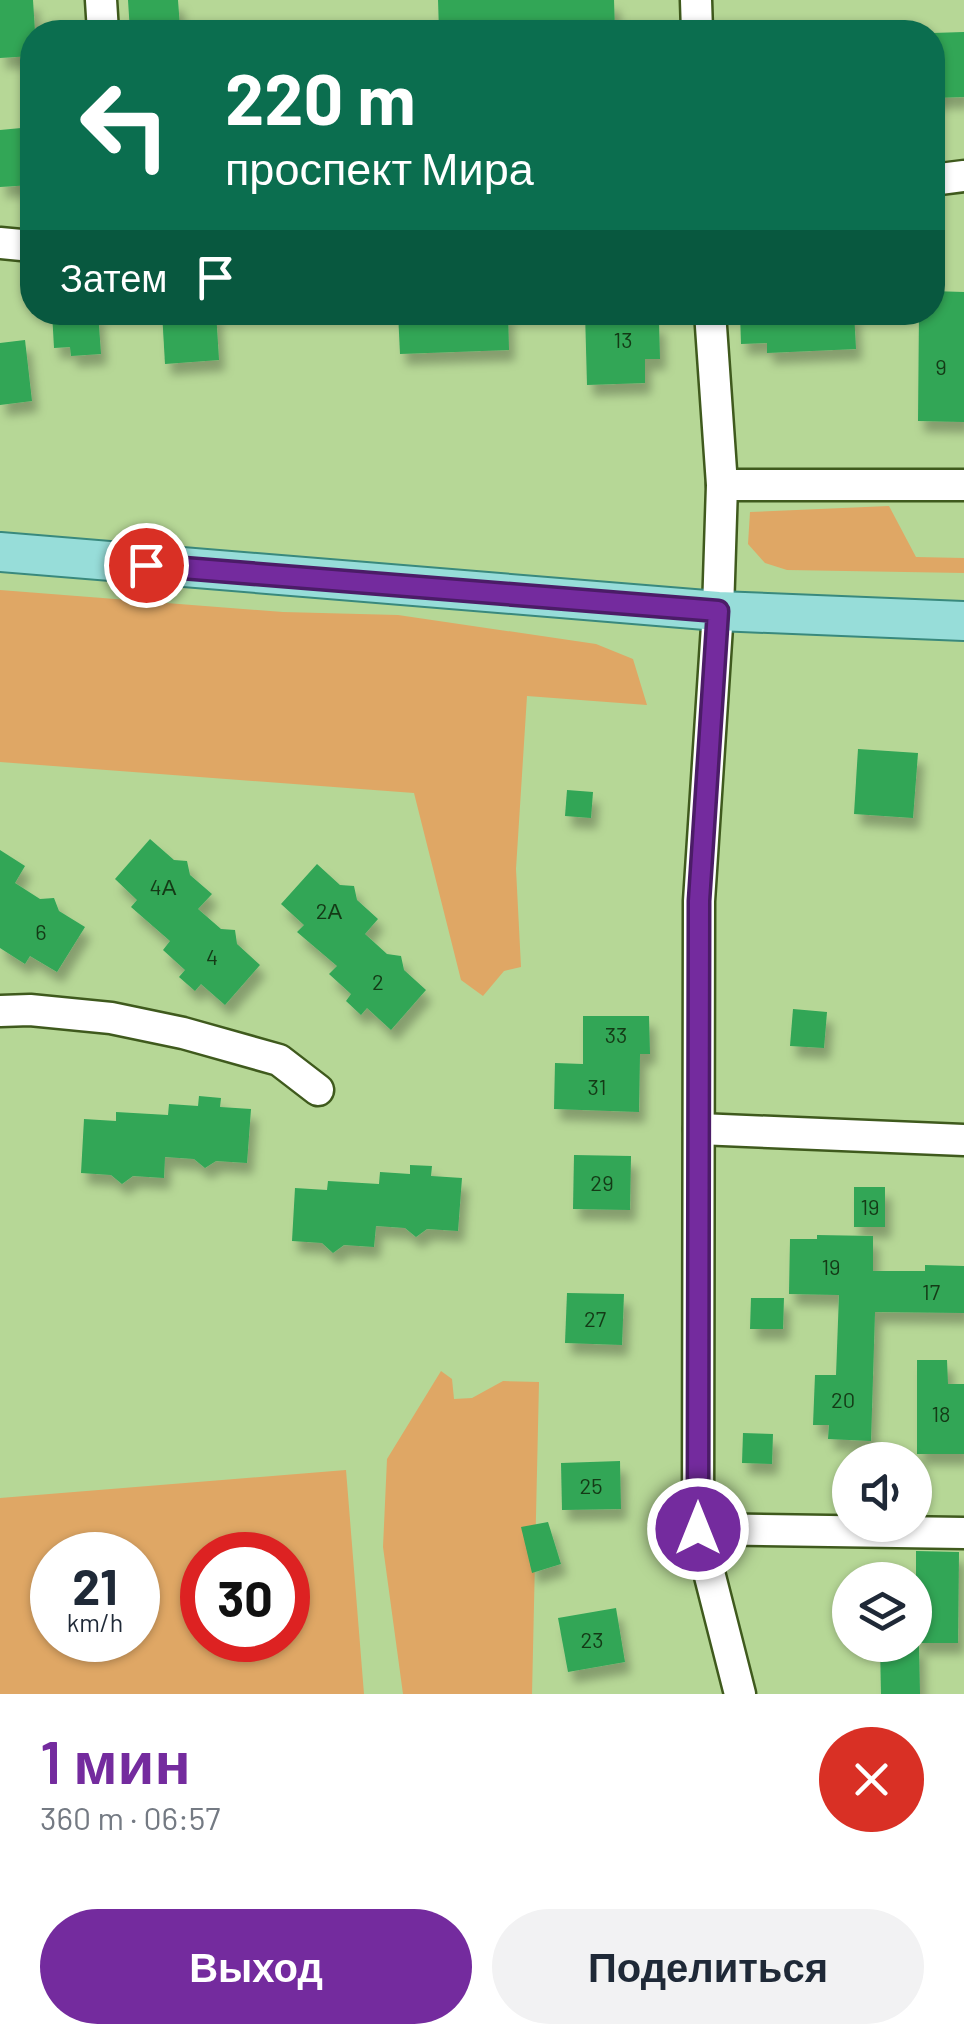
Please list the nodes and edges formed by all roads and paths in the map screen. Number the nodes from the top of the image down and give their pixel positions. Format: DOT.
graph roads {
  1 [pos="711,325"];
  2 [pos="722,485"];
  3 [pos="964,485"];
  4 [pos="0,552"];
  5 [pos="718,611"];
  6 [pos="964,621"];
  7 [pos="0,1010"];
  8 [pos="318,1090"];
  9 [pos="698,1129"];
  10 [pos="964,1140"];
  11 [pos="698,1529"];
  12 [pos="964,1533"];
  13 [pos="740,1694"];
  1 -- 2 [label="street"];
  2 -- 3 [label="street"];
  2 -- 5 [label="street"];
  4 -- 5 [label="main road"];
  5 -- 6 [label="main road"];
  5 -- 9 [label="street"];
  7 -- 8 [label="street"];
  9 -- 10 [label="street"];
  9 -- 11 [label="street"];
  11 -- 12 [label="street"];
  11 -- 13 [label="street"];
}
